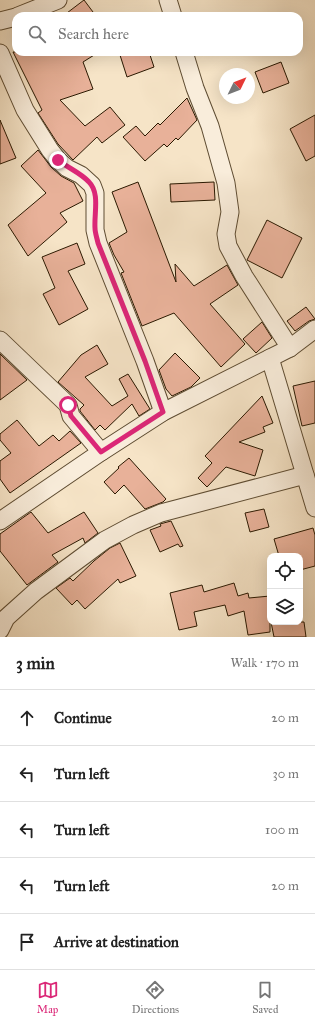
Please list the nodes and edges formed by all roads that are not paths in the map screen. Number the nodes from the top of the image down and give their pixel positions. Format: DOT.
graph roads {
  1 [pos="58,0"];
  2 [pos="168,0"];
  3 [pos="27,12"];
  4 [pos="172,12"];
  5 [pos="12,17"];
  6 [pos="0,21"];
  7 [pos="0,53"];
  8 [pos="185,56"];
  9 [pos="315,329"];
  10 [pos="0,340"];
  11 [pos="290,348"];
  12 [pos="270,358"];
  13 [pos="163,412"];
  14 [pos="101,452"];
  15 [pos="305,475"];
  16 [pos="315,508"];
  17 [pos="0,521"];
  18 [pos="0,630"];
  1 -- 3 [label="street"];
  2 -- 4 [label="street"];
  5 -- 6 [label="street"];
  7 -- 13 [label="street"];
  8 -- 11 [label="street"];
  9 -- 11 [label="street"];
  10 -- 14 [label="street"];
  11 -- 12 [label="street"];
  12 -- 13 [label="street"];
  12 -- 15 [label="street"];
  13 -- 14 [label="street"];
  14 -- 17 [label="street"];
  15 -- 16 [label="street"];
  15 -- 18 [label="street"];
}
